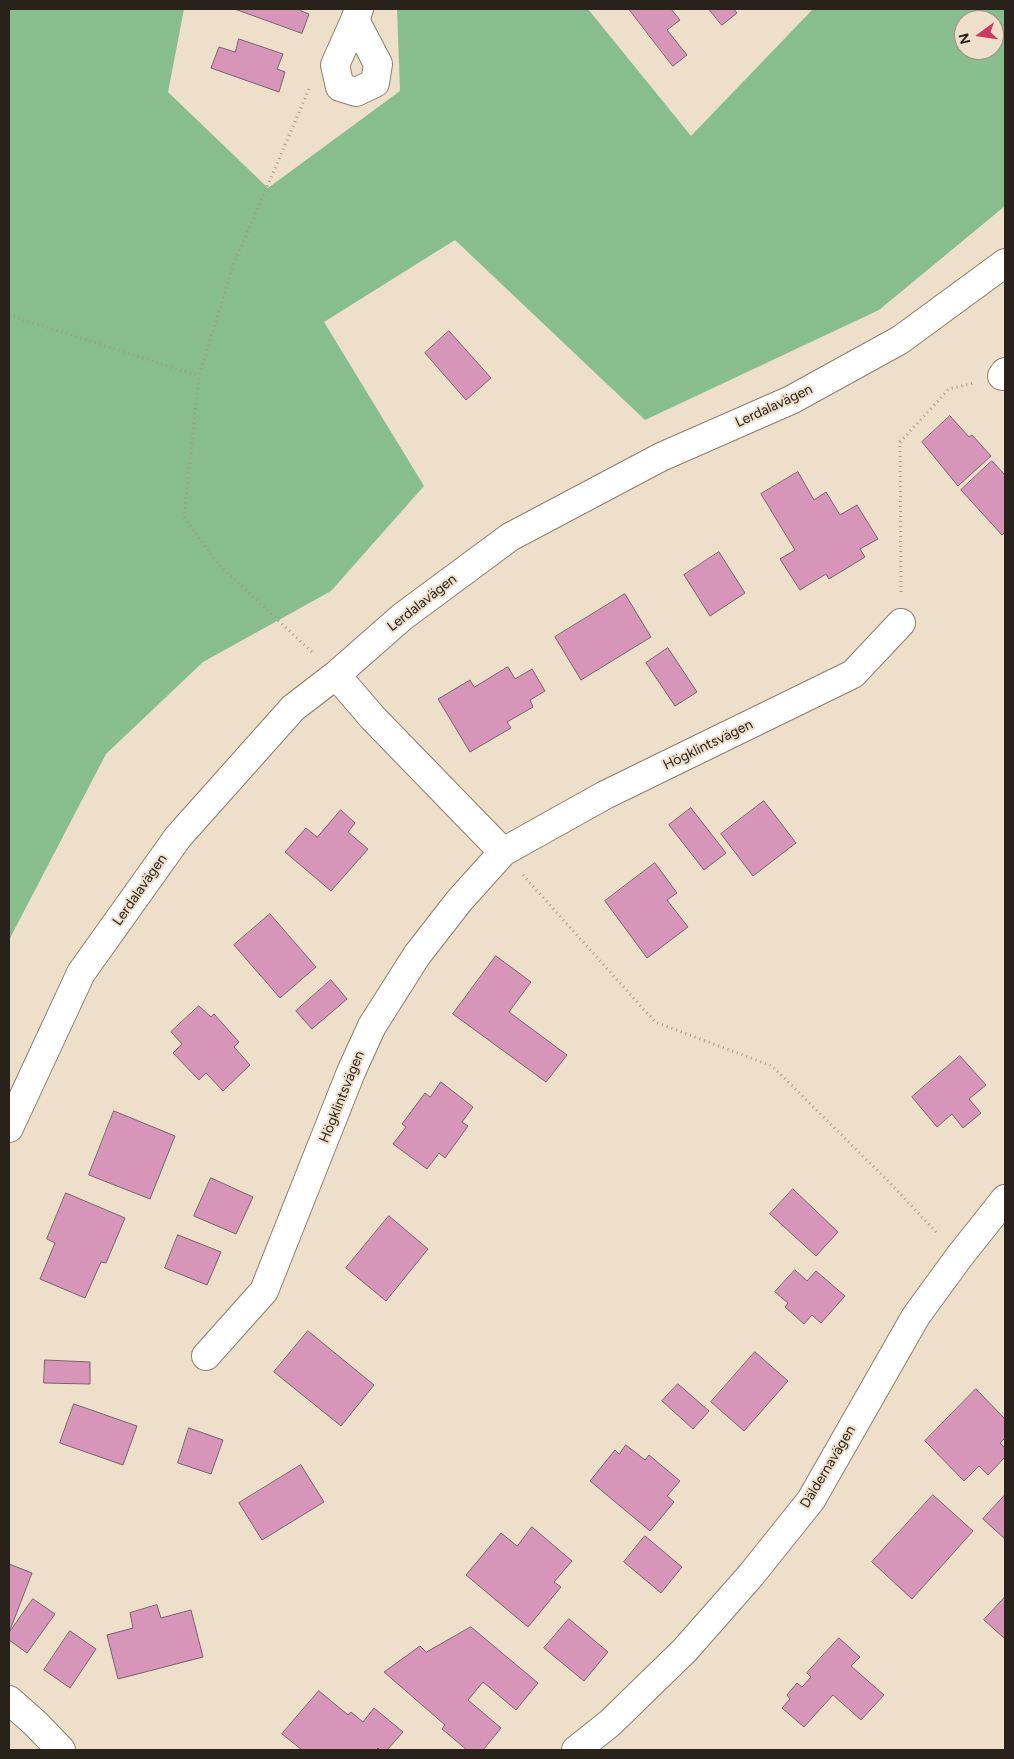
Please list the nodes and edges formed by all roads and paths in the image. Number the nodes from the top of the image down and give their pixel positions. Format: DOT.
graph roads {
  1 [pos="312,84"];
  2 [pos="1005,263"];
  3 [pos="9,315"];
  4 [pos="1004,374"];
  5 [pos="199,376"];
  6 [pos="901,623"];
  7 [pos="336,675"];
  8 [pos="503,852"];
  9 [pos="532,886"];
  10 [pos="9,1128"];
  11 [pos="1005,1200"];
  12 [pos="959,1257"];
  13 [pos="206,1356"];
  14 [pos="9,1700"];
  15 [pos="61,1750"];
  16 [pos="576,1750"];
  1 -- 5 [label="path"];
  2 -- 7 [label="street, Lerdalavägen"];
  3 -- 5 [label="path"];
  4 -- 6 [label="path"];
  5 -- 7 [label="path"];
  6 -- 8 [label="street, Högklintsvägen"];
  7 -- 8 [label="street"];
  7 -- 10 [label="street, Lerdalavägen"];
  8 -- 13 [label="street, Högklintsvägen"];
  9 -- 12 [label="path"];
  11 -- 12 [label="street, Däldernavägen"];
  12 -- 16 [label="street, Däldernavägen"];
  14 -- 15 [label="street"];
}
